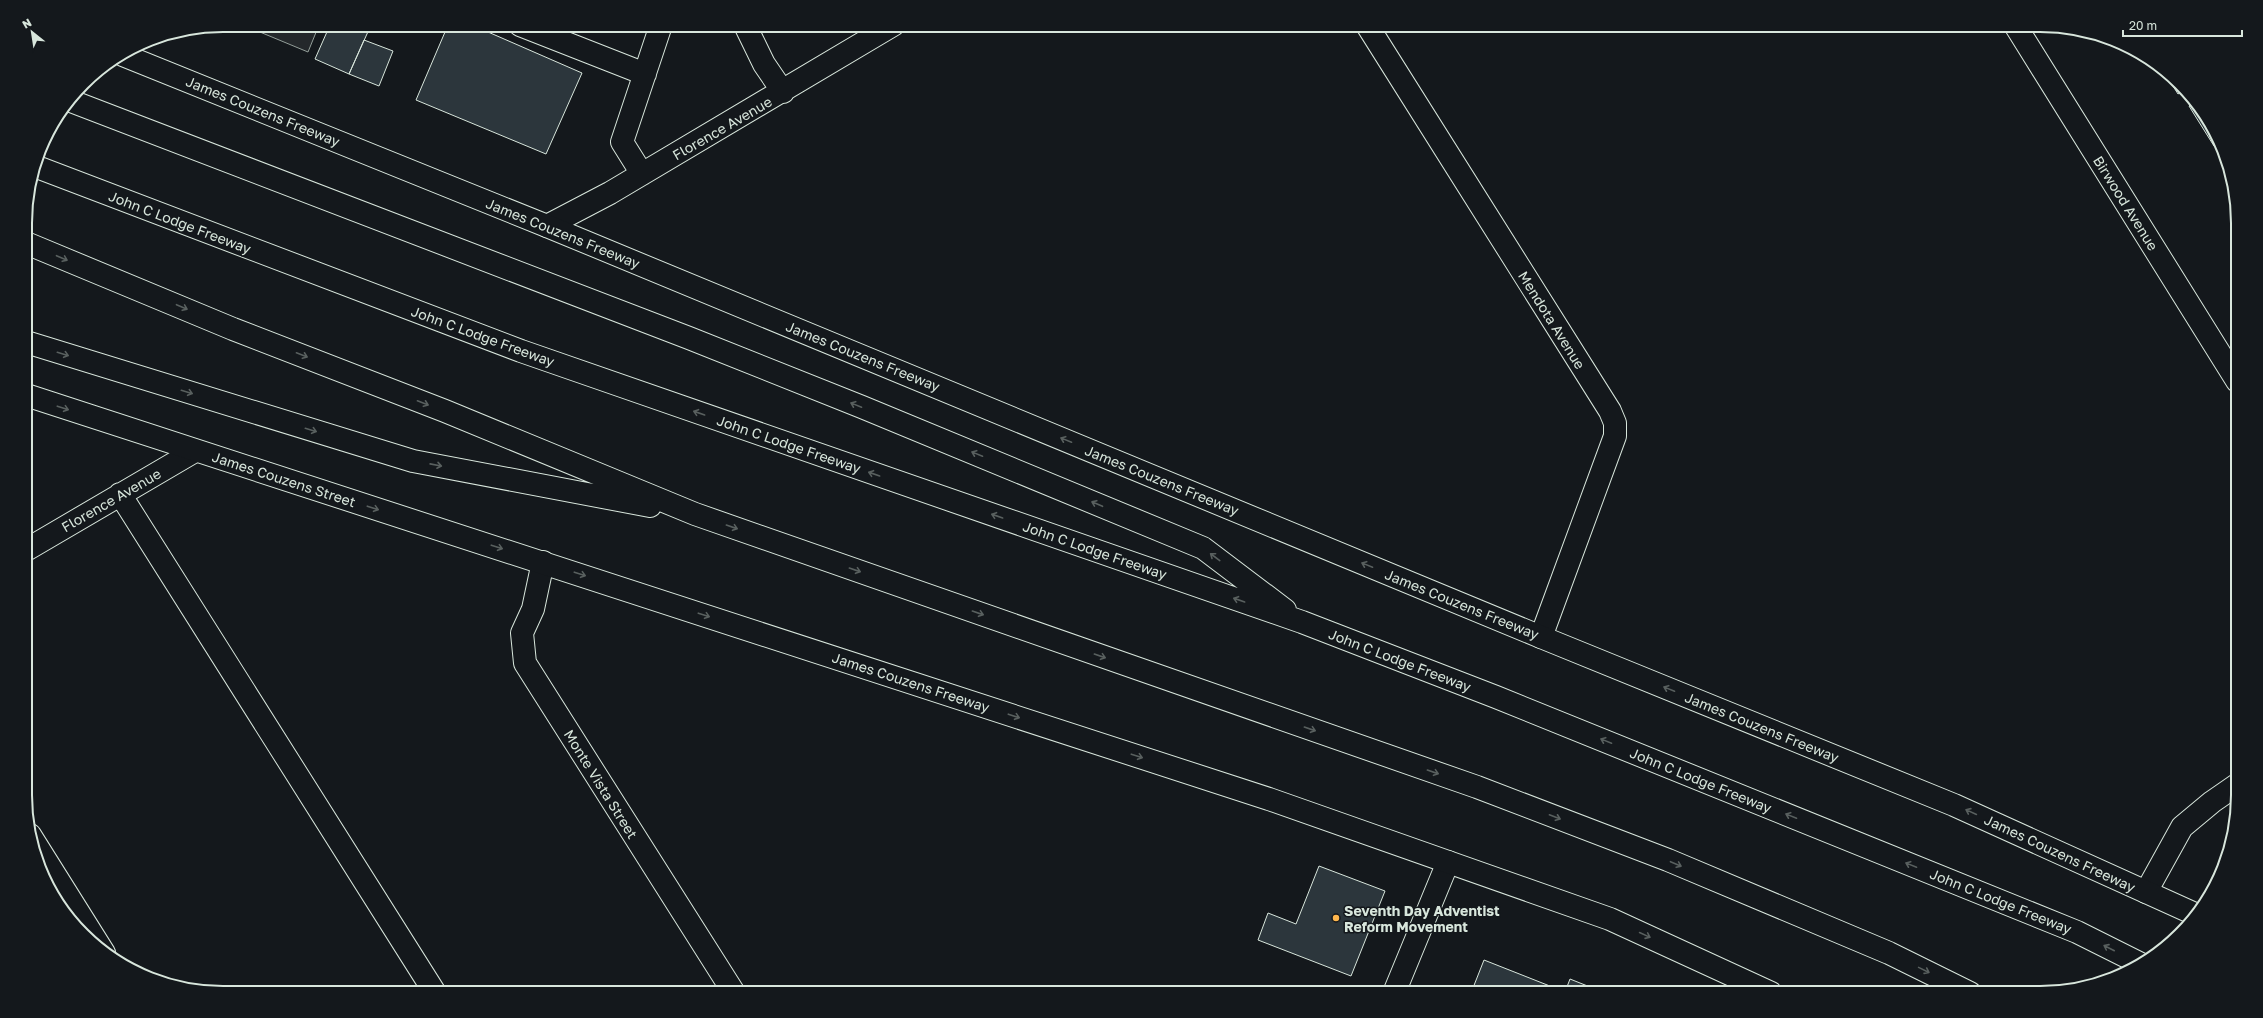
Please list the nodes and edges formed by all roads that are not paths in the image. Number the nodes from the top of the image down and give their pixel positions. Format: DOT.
graph roads {
  1 [pos="538,32"];
  2 [pos="659,32"];
  3 [pos="748,32"];
  4 [pos="882,32"];
  5 [pos="1371,32"];
  6 [pos="2019,32"];
  7 [pos="128,57"];
  8 [pos="645,74"];
  9 [pos="783,92"];
  10 [pos="75,102"];
  11 [pos="40,169"];
  12 [pos="642,174"];
  13 [pos="547,226"];
  14 [pos="32,245"];
  15 [pos="32,344"];
  16 [pos="2231,371"];
  17 [pos="32,397"];
  18 [pos="195,450"];
  19 [pos="120,494"];
  20 [pos="695,514"];
  21 [pos="32,546"];
  22 [pos="543,562"];
  23 [pos="1302,622"];
  24 [pos="1541,637"];
  25 [pos="2231,789"];
  26 [pos="41,852"];
  27 [pos="1448,862"];
  28 [pos="2146,892"];
  29 [pos="2191,912"];
  30 [pos="92,934"];
  31 [pos="2135,961"];
  32 [pos="431,986"];
  33 [pos="730,986"];
  34 [pos="1397,986"];
  35 [pos="1756,986"];
  36 [pos="1956,986"];
  1 -- 8 [label="main road"];
  2 -- 8 [label="main road"];
  3 -- 9 [label="main road"];
  4 -- 9 [label="main road, Florence Avenue"];
  5 -- 24 [label="main road, Mendota Avenue"];
  6 -- 16 [label="main road, Birwood Avenue"];
  7 -- 13 [label="main road, James Couzens Freeway"];
  8 -- 12 [label="main road"];
  9 -- 12 [label="main road, Florence Avenue"];
  23 -- 10 [label="main road, one-way"];
  23 -- 11 [label="main road, John C Lodge Freeway, one-way"];
  12 -- 13 [label="main road, Florence Avenue"];
  24 -- 13 [label="main road, James Couzens Freeway, one-way"];
  14 -- 20 [label="main road, one-way"];
  15 -- 20 [label="main road, one-way"];
  17 -- 18 [label="main road, James Couzens Street, one-way"];
  18 -- 19 [label="main road, Florence Avenue"];
  18 -- 22 [label="main road, James Couzens Street, one-way"];
  19 -- 21 [label="main road, Florence Avenue"];
  19 -- 32 [label="main road"];
  20 -- 36 [label="main road, one-way"];
  22 -- 27 [label="main road, James Couzens Freeway, one-way"];
  22 -- 33 [label="main road, Monte Vista Street"];
  31 -- 23 [label="main road, John C Lodge Freeway, one-way"];
  28 -- 24 [label="main road, James Couzens Freeway, one-way"];
  25 -- 28 [label="main road"];
  26 -- 30 [label="main road"];
  27 -- 34 [label="main road"];
  27 -- 35 [label="main road, James Couzens Freeway, one-way"];
  28 -- 29 [label="main road, James Couzens Freeway"];
}
